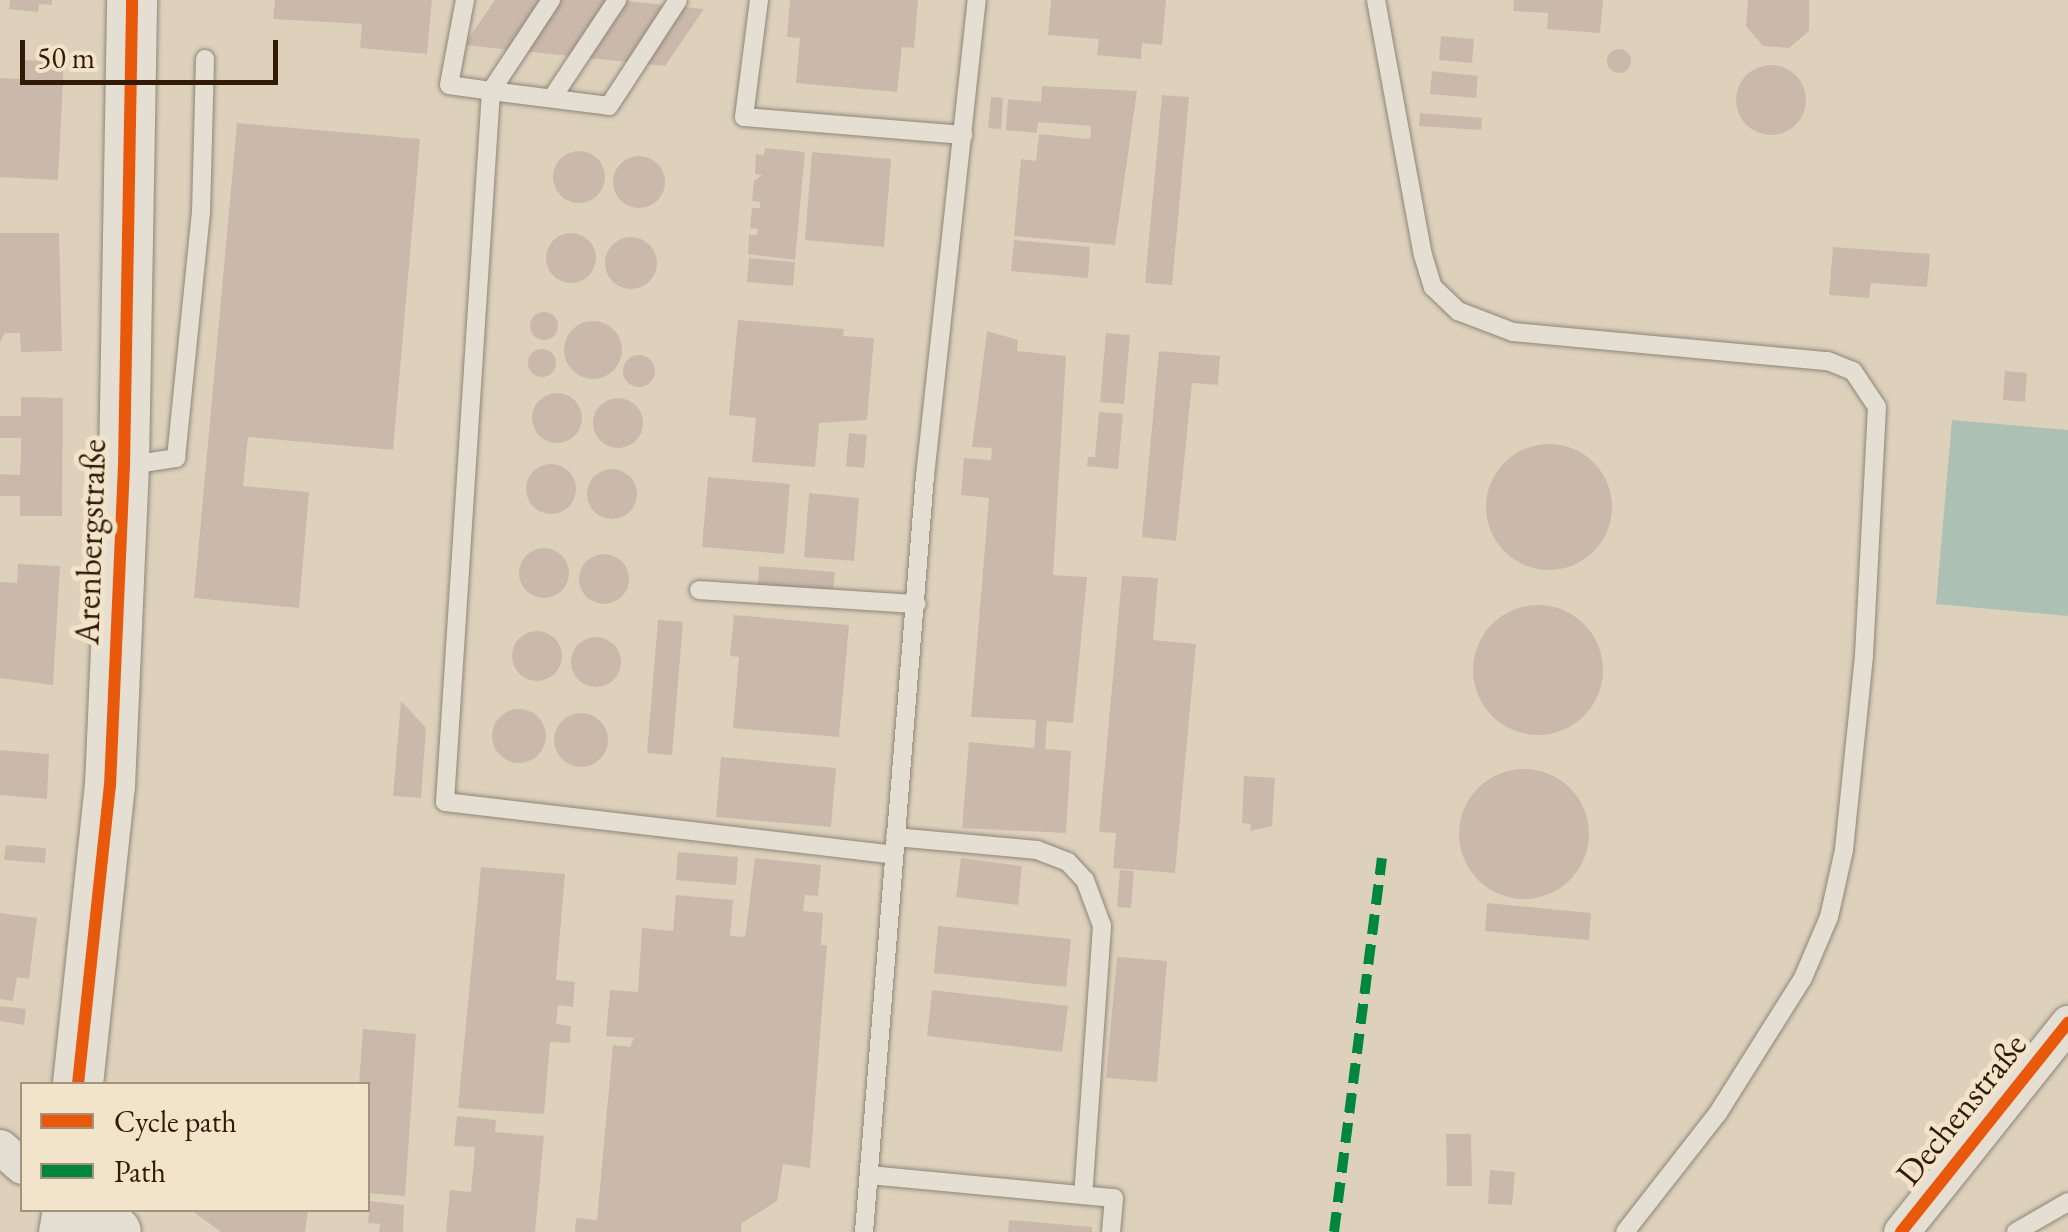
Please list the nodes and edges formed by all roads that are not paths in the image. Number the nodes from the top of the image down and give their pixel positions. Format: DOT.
graph roads {
  1 [pos="132,0"];
  2 [pos="465,0"];
  3 [pos="551,0"];
  4 [pos="617,0"];
  5 [pos="678,0"];
  6 [pos="759,0"];
  7 [pos="977,0"];
  8 [pos="1376,0"];
  9 [pos="205,59"];
  10 [pos="491,91"];
  11 [pos="552,98"];
  12 [pos="963,135"];
  13 [pos="124,466"];
  14 [pos="698,590"];
  15 [pos="917,604"];
  16 [pos="894,846"];
  17 [pos="2061,1043"];
  18 [pos="78,1082"];
  19 [pos="0,1147"];
  20 [pos="20,1164"];
  21 [pos="869,1175"];
  22 [pos="1082,1195"];
  23 [pos="2068,1202"];
  24 [pos="90,1212"];
  25 [pos="116,1232"];
  26 [pos="864,1232"];
  27 [pos="1111,1232"];
  28 [pos="1626,1232"];
  29 [pos="1901,1232"];
  30 [pos="2016,1232"];
  1 -- 13 [label="street, Arenbergstraße"];
  2 -- 10 [label="lane"];
  3 -- 10 [label="lane"];
  4 -- 11 [label="lane"];
  5 -- 11 [label="lane"];
  6 -- 12 [label="lane"];
  7 -- 12 [label="lane"];
  8 -- 28 [label="lane"];
  9 -- 13 [label="lane"];
  10 -- 11 [label="lane"];
  10 -- 16 [label="lane"];
  12 -- 15 [label="lane"];
  13 -- 18 [label="street, Arenbergstraße"];
  14 -- 15 [label="lane"];
  15 -- 16 [label="lane"];
  16 -- 21 [label="lane"];
  16 -- 22 [label="lane"];
  17 -- 29 [label="street, Dechenstraße"];
  19 -- 20 [label="street"];
  21 -- 22 [label="lane"];
  21 -- 26 [label="lane"];
  22 -- 27 [label="lane"];
  23 -- 30 [label="lane"];
  24 -- 25 [label="street"];
}
